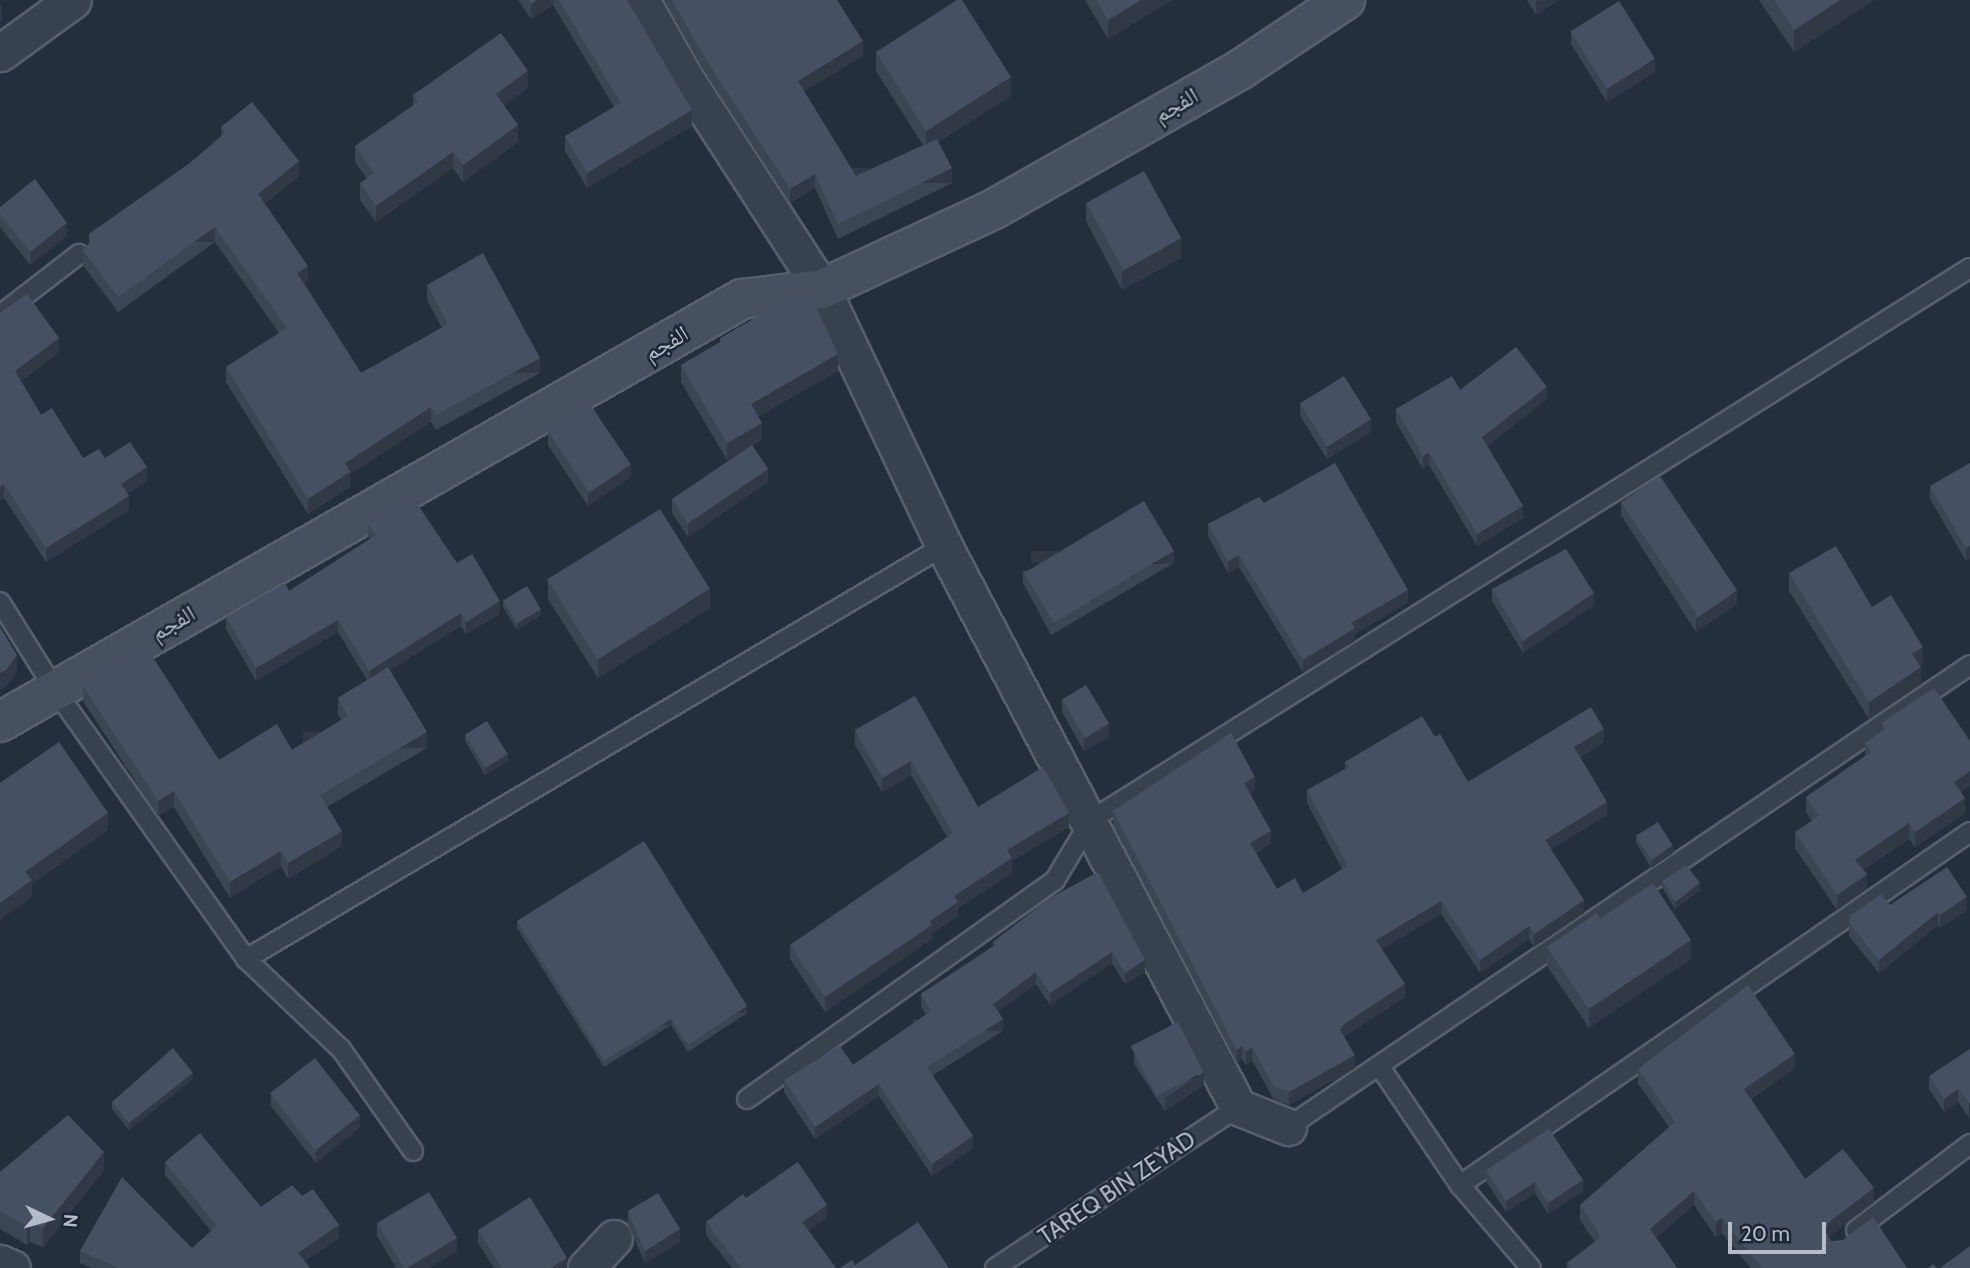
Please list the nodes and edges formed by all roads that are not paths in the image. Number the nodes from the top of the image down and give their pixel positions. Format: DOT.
graph roads {
  1 [pos="72,0"];
  2 [pos="641,0"];
  3 [pos="1345,0"];
  4 [pos="0,53"];
  5 [pos="79,254"];
  6 [pos="1970,268"];
  7 [pos="822,289"];
  8 [pos="0,316"];
  9 [pos="944,546"];
  10 [pos="0,601"];
  11 [pos="1970,666"];
  12 [pos="55,690"];
  13 [pos="0,722"];
  14 [pos="1091,820"];
  15 [pos="1970,832"];
  16 [pos="246,959"];
  17 [pos="1380,1068"];
  18 [pos="747,1099"];
  19 [pos="1238,1107"];
  20 [pos="1288,1127"];
  21 [pos="1970,1144"];
  22 [pos="413,1151"];
  23 [pos="1461,1185"];
  24 [pos="614,1238"];
  25 [pos="1836,1245"];
  26 [pos="0,1263"];
  27 [pos="12,1268"];
  28 [pos="586,1268"];
  29 [pos="995,1268"];
  30 [pos="1531,1268"];
  1 -- 4 [label="street"];
  2 -- 7 [label="street"];
  3 -- 7 [label="main road, الفجم"];
  5 -- 8 [label="lane"];
  6 -- 14 [label="lane"];
  7 -- 9 [label="street"];
  7 -- 12 [label="main road, الفجم"];
  9 -- 14 [label="street"];
  9 -- 16 [label="lane"];
  10 -- 12 [label="lane"];
  11 -- 17 [label="lane"];
  12 -- 13 [label="main road, الفجم"];
  12 -- 16 [label="lane"];
  14 -- 18 [label="lane"];
  14 -- 19 [label="street"];
  15 -- 23 [label="lane"];
  16 -- 22 [label="lane"];
  17 -- 20 [label="lane"];
  17 -- 23 [label="lane"];
  19 -- 20 [label="street"];
  19 -- 29 [label="lane, TAREQ BIN ZEYAD"];
  21 -- 25 [label="lane"];
  23 -- 30 [label="lane"];
  24 -- 28 [label="street"];
  26 -- 27 [label="street"];
}
